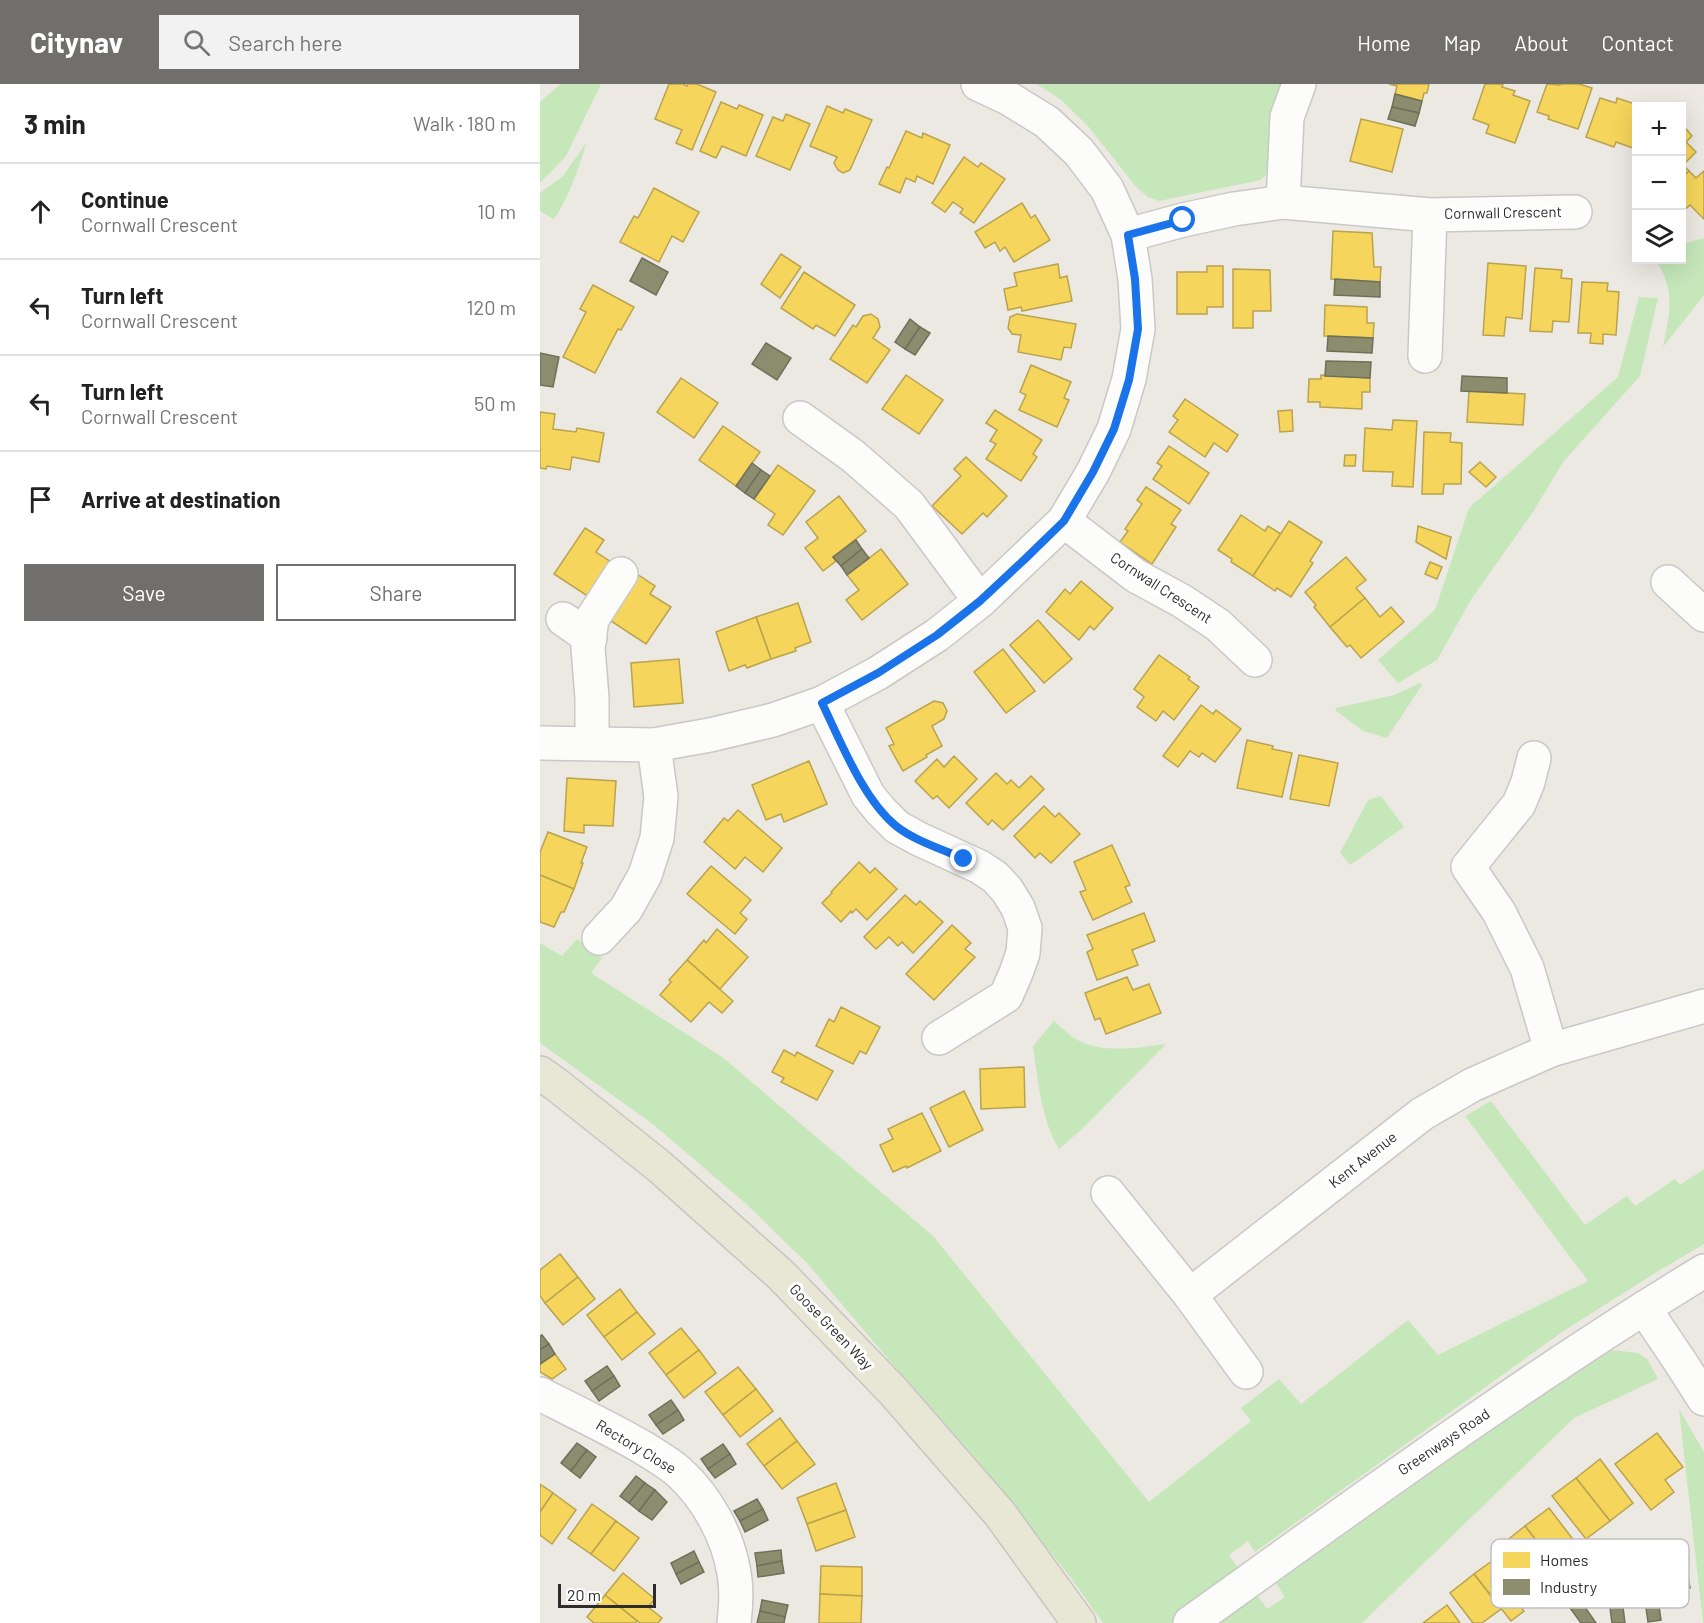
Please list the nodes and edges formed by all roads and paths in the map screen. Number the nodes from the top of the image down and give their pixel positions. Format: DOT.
graph roads {
  1 [pos="978,84"];
  2 [pos="1299,84"];
  3 [pos="1283,201"];
  4 [pos="1575,212"];
  5 [pos="1430,215"];
  6 [pos="1128,235"];
  7 [pos="1425,356"];
  8 [pos="800,418"];
  9 [pos="1064,521"];
  10 [pos="621,574"];
  11 [pos="1668,582"];
  12 [pos="980,601"];
  13 [pos="1704,615"];
  14 [pos="563,619"];
  15 [pos="590,638"];
  16 [pos="1255,660"];
  17 [pos="822,703"];
  18 [pos="540,743"];
  19 [pos="592,743"];
  20 [pos="654,745"];
  21 [pos="1534,758"];
  22 [pos="599,938"];
  23 [pos="1704,1006"];
  24 [pos="939,1038"];
  25 [pos="1551,1050"];
  26 [pos="540,1073"];
  27 [pos="1108,1192"];
  28 [pos="1704,1271"];
  29 [pos="1190,1295"];
  30 [pos="1644,1308"];
  31 [pos="1246,1372"];
  32 [pos="540,1394"];
  33 [pos="1704,1399"];
  34 [pos="734,1623"];
  35 [pos="1079,1623"];
  36 [pos="1190,1623"];
  1 -- 6 [label="street"];
  2 -- 3 [label="street"];
  3 -- 5 [label="street, Cornwall Crescent"];
  3 -- 6 [label="street, Cornwall Crescent"];
  4 -- 5 [label="street, Cornwall Crescent"];
  5 -- 7 [label="street, Cornwall Crescent"];
  6 -- 9 [label="street"];
  8 -- 12 [label="street"];
  9 -- 12 [label="street"];
  9 -- 16 [label="street, Cornwall Crescent"];
  10 -- 15 [label="street"];
  11 -- 13 [label="street"];
  12 -- 17 [label="street"];
  14 -- 15 [label="street"];
  15 -- 19 [label="street"];
  17 -- 20 [label="street"];
  17 -- 24 [label="street"];
  18 -- 19 [label="street"];
  19 -- 20 [label="street"];
  20 -- 22 [label="street"];
  21 -- 25 [label="street"];
  23 -- 25 [label="street, Kent Avenue"];
  25 -- 29 [label="street, Kent Avenue"];
  26 -- 35 [label="main road, Goose Green Way"];
  27 -- 29 [label="street"];
  28 -- 30 [label="street, Greenways Road"];
  29 -- 31 [label="street"];
  30 -- 33 [label="street"];
  30 -- 36 [label="street, Greenways Road"];
  32 -- 34 [label="street, Rectory Close"];
}
